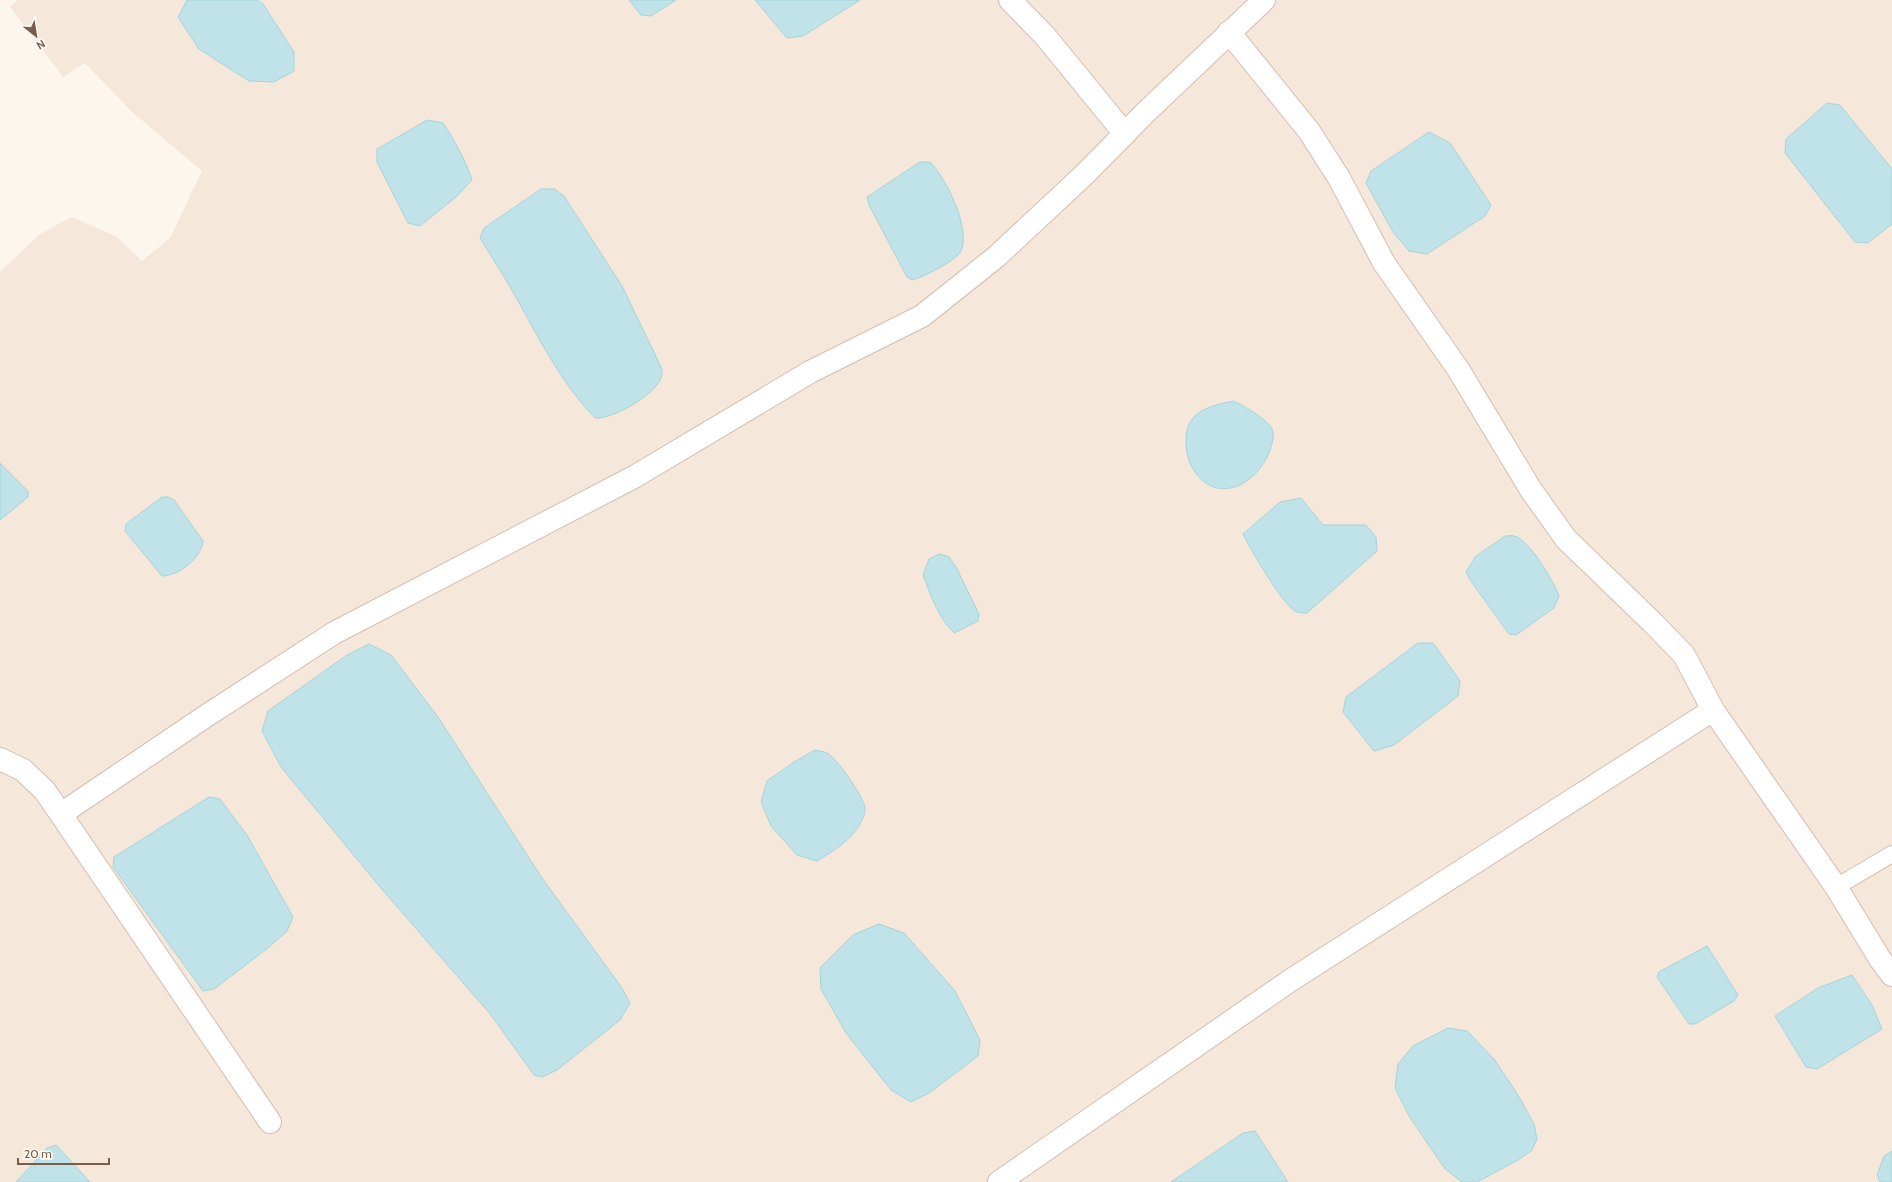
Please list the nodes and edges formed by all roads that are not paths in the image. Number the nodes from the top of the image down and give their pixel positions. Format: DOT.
graph roads {
  1 [pos="1010,0"];
  2 [pos="1264,0"];
  3 [pos="1229,32"];
  4 [pos="1125,134"];
  5 [pos="1713,710"];
  6 [pos="0,759"];
  7 [pos="61,814"];
  8 [pos="1892,854"];
  9 [pos="1836,888"];
  10 [pos="1892,975"];
  11 [pos="270,1122"];
  12 [pos="999,1182"];
  1 -- 4 [label="street"];
  2 -- 3 [label="street"];
  3 -- 4 [label="street"];
  3 -- 5 [label="street"];
  4 -- 7 [label="street"];
  5 -- 9 [label="street"];
  5 -- 12 [label="street"];
  6 -- 7 [label="street"];
  7 -- 11 [label="street"];
  8 -- 9 [label="lane"];
  9 -- 10 [label="street"];
}
